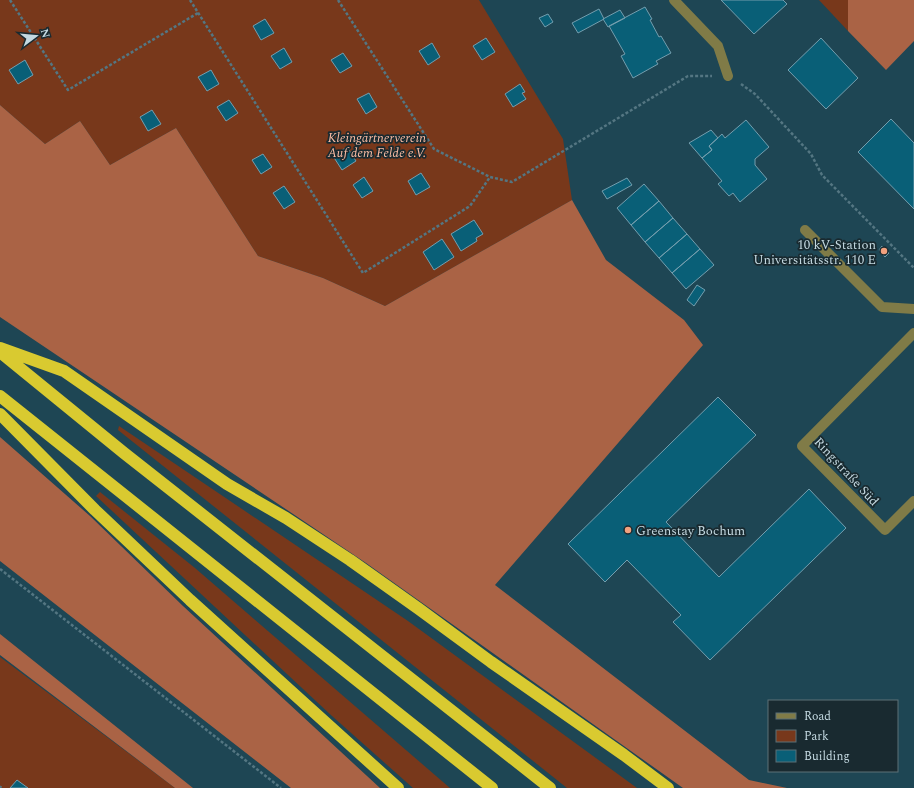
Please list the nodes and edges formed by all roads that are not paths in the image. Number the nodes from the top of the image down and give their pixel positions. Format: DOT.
graph roads {
  1 [pos="674,0"];
  2 [pos="728,76"];
  3 [pos="805,230"];
  4 [pos="914,309"];
  5 [pos="914,332"];
  6 [pos="0,348"];
  7 [pos="0,352"];
  8 [pos="0,396"];
  9 [pos="0,414"];
  10 [pos="914,501"];
  11 [pos="398,788"];
  12 [pos="492,788"];
  13 [pos="550,788"];
  14 [pos="668,788"];
  1 -- 2 [label="street"];
  3 -- 4 [label="street"];
  5 -- 10 [label="street, Ringstraße Süd"];
  6 -- 14 [label="highway"];
  7 -- 13 [label="highway"];
  8 -- 12 [label="highway"];
  9 -- 11 [label="highway"];
}
